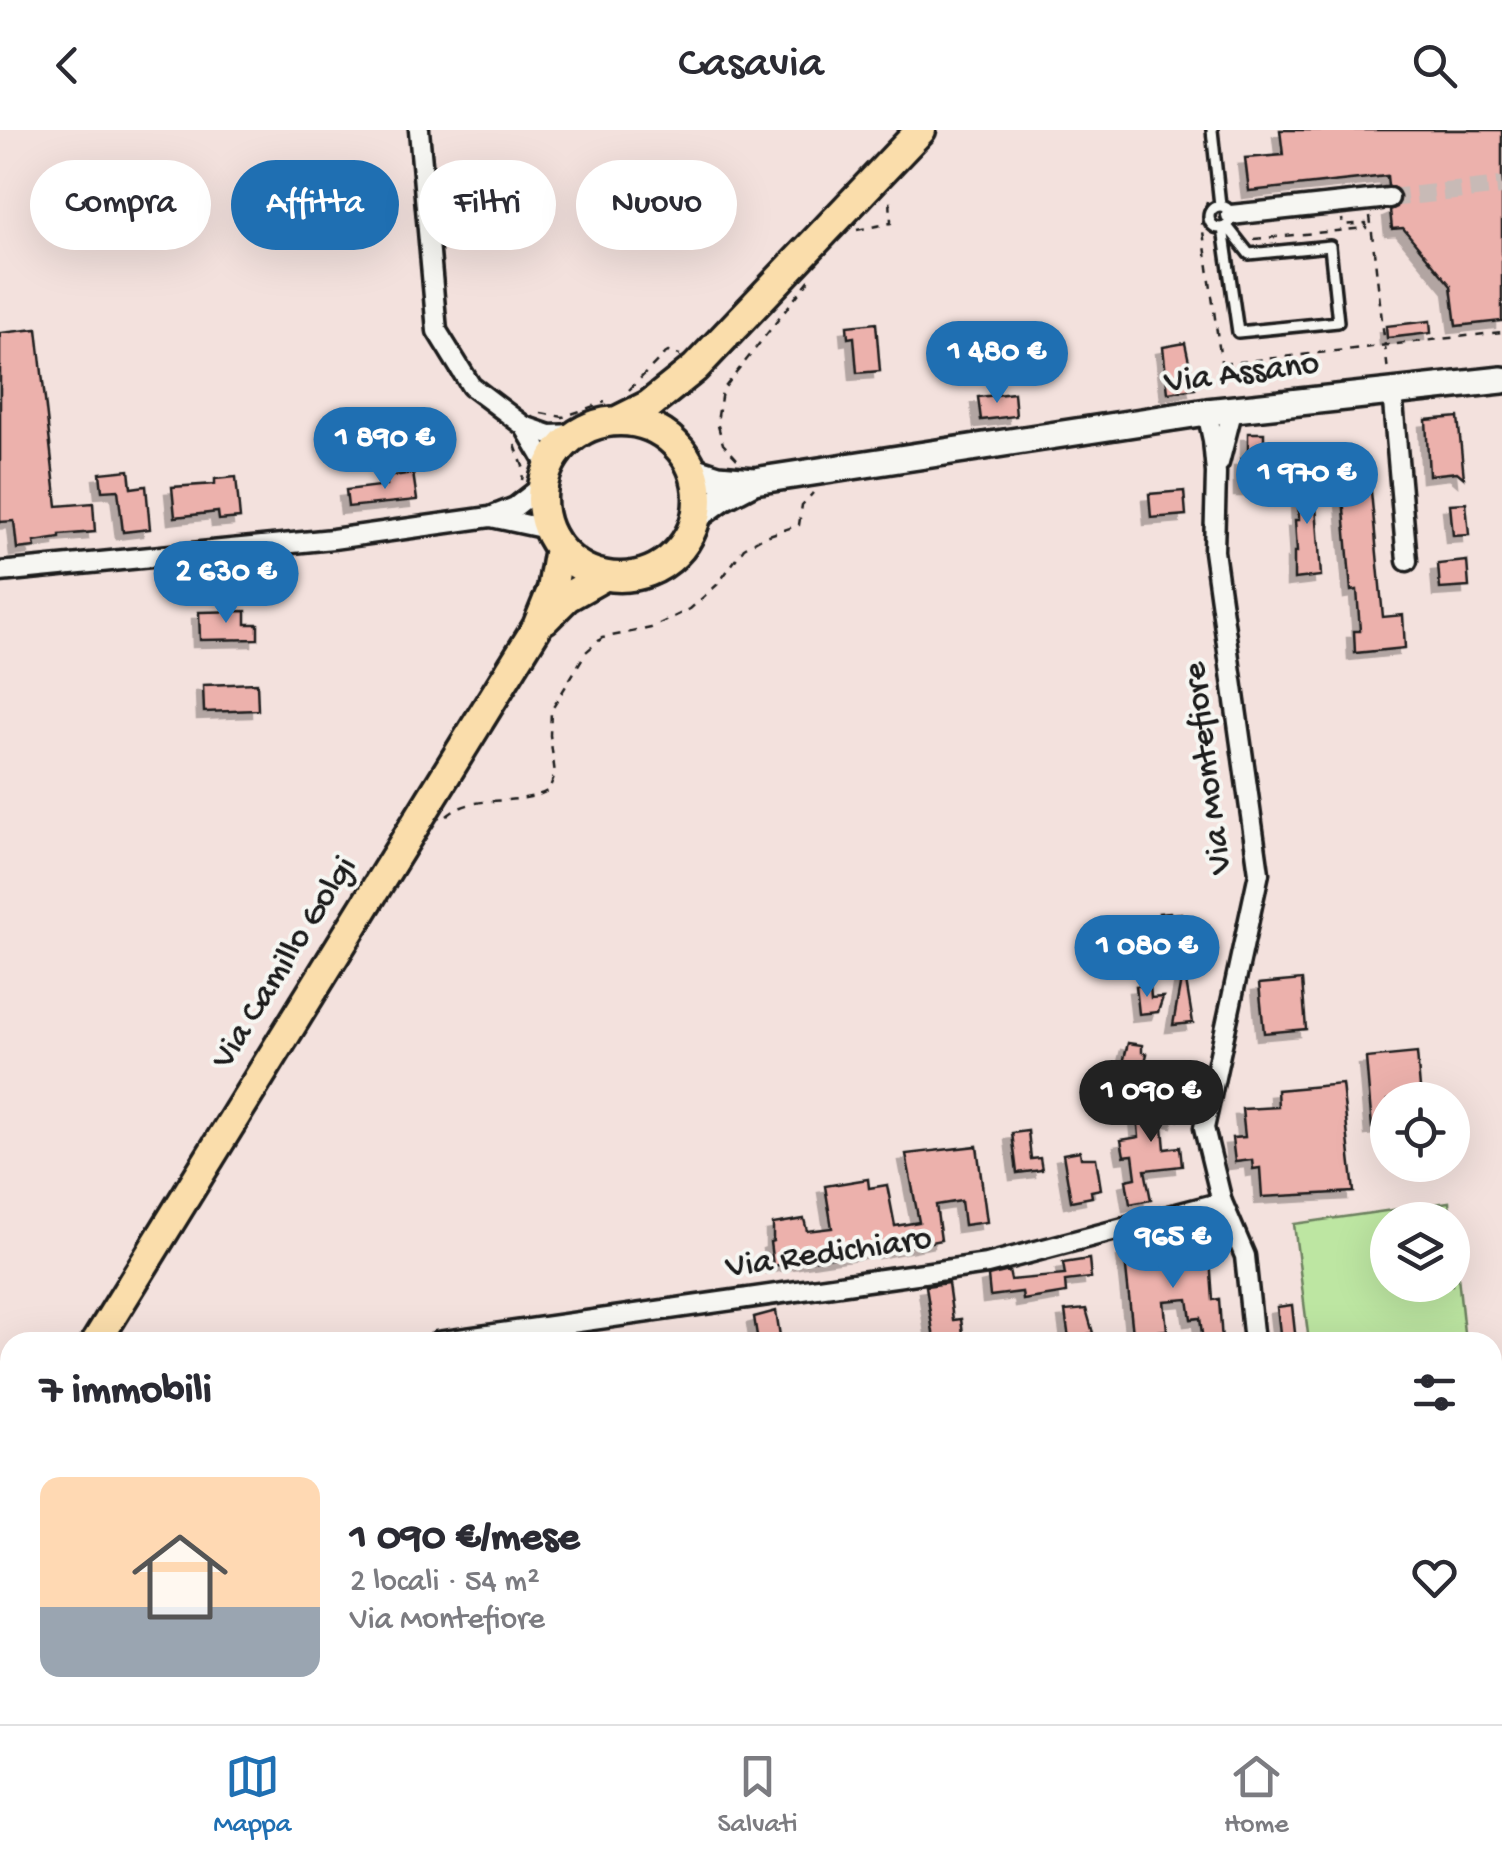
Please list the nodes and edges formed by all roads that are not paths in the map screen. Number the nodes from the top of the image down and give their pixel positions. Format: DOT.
graph roads {
  1 [pos="419,130"];
  2 [pos="921,130"];
  3 [pos="1212,130"];
  4 [pos="1389,198"];
  5 [pos="1225,219"];
  6 [pos="1502,380"];
  7 [pos="674,388"];
  8 [pos="1392,392"];
  9 [pos="616,406"];
  10 [pos="1220,410"];
  11 [pos="524,426"];
  12 [pos="575,434"];
  13 [pos="674,442"];
  14 [pos="693,470"];
  15 [pos="1216,473"];
  16 [pos="537,478"];
  17 [pos="754,480"];
  18 [pos="697,516"];
  19 [pos="490,517"];
  20 [pos="553,539"];
  21 [pos="1407,561"];
  22 [pos="0,572"];
  23 [pos="604,576"];
  24 [pos="536,627"];
  25 [pos="1222,1202"];
  26 [pos="102,1332"];
  27 [pos="508,1332"];
  28 [pos="1253,1332"];
  1 -- 11 [label="street"];
  2 -- 7 [label="main road"];
  3 -- 5 [label="lane"];
  4 -- 5 [label="street"];
  5 -- 5 [label="lane"];
  6 -- 8 [label="main road, Via Assano"];
  7 -- 9 [label="main road"];
  7 -- 13 [label="main road"];
  8 -- 10 [label="main road, Via Assano"];
  8 -- 21 [label="street"];
  9 -- 12 [label="main road"];
  9 -- 13 [label="main road"];
  10 -- 15 [label="street, Via Montefiore"];
  10 -- 15 [label="street, Via Montefiore"];
  10 -- 17 [label="main road, Via Assano"];
  11 -- 12 [label="street"];
  11 -- 16 [label="street"];
  12 -- 16 [label="main road"];
  13 -- 14 [label="main road"];
  14 -- 17 [label="main road, Via Assano"];
  14 -- 18 [label="main road"];
  15 -- 25 [label="street, Via Montefiore"];
  16 -- 19 [label="street"];
  16 -- 20 [label="main road"];
  17 -- 18 [label="main road, Via Assano"];
  18 -- 23 [label="main road"];
  19 -- 20 [label="street"];
  19 -- 22 [label="street"];
  20 -- 23 [label="main road"];
  20 -- 24 [label="main road, Via Camillo Golgi"];
  23 -- 24 [label="main road, Via Camillo Golgi"];
  24 -- 26 [label="main road, Via Camillo Golgi"];
  25 -- 27 [label="street, Via Redichiaro"];
  25 -- 28 [label="street, Via Montefiore"];
}
